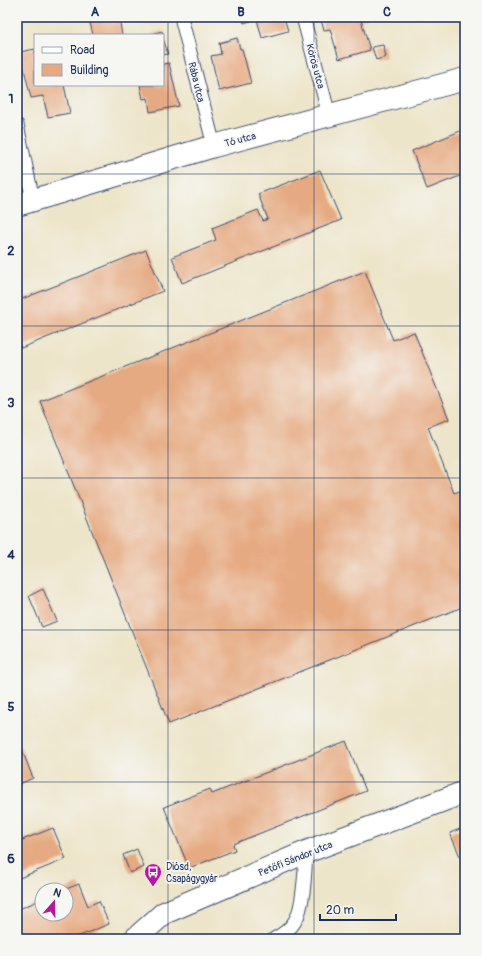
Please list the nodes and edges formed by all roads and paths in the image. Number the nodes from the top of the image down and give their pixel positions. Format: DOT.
graph roads {
  1 [pos="181,17"];
  2 [pos="303,17"];
  3 [pos="465,78"];
  4 [pos="329,115"];
  5 [pos="17,125"];
  6 [pos="214,146"];
  7 [pos="25,202"];
  8 [pos="465,792"];
  9 [pos="306,852"];
  10 [pos="134,939"];
  11 [pos="274,939"];
  1 -- 6 [label="lane, Rába utca"];
  2 -- 4 [label="lane, Körös utca"];
  3 -- 4 [label="street, Tó utca"];
  4 -- 6 [label="street, Tó utca"];
  5 -- 7 [label="lane"];
  6 -- 7 [label="street, Tó utca"];
  8 -- 9 [label="street, Petőfi Sándor utca"];
  9 -- 10 [label="street, Petőfi Sándor utca"];
  9 -- 11 [label="lane"];
}
